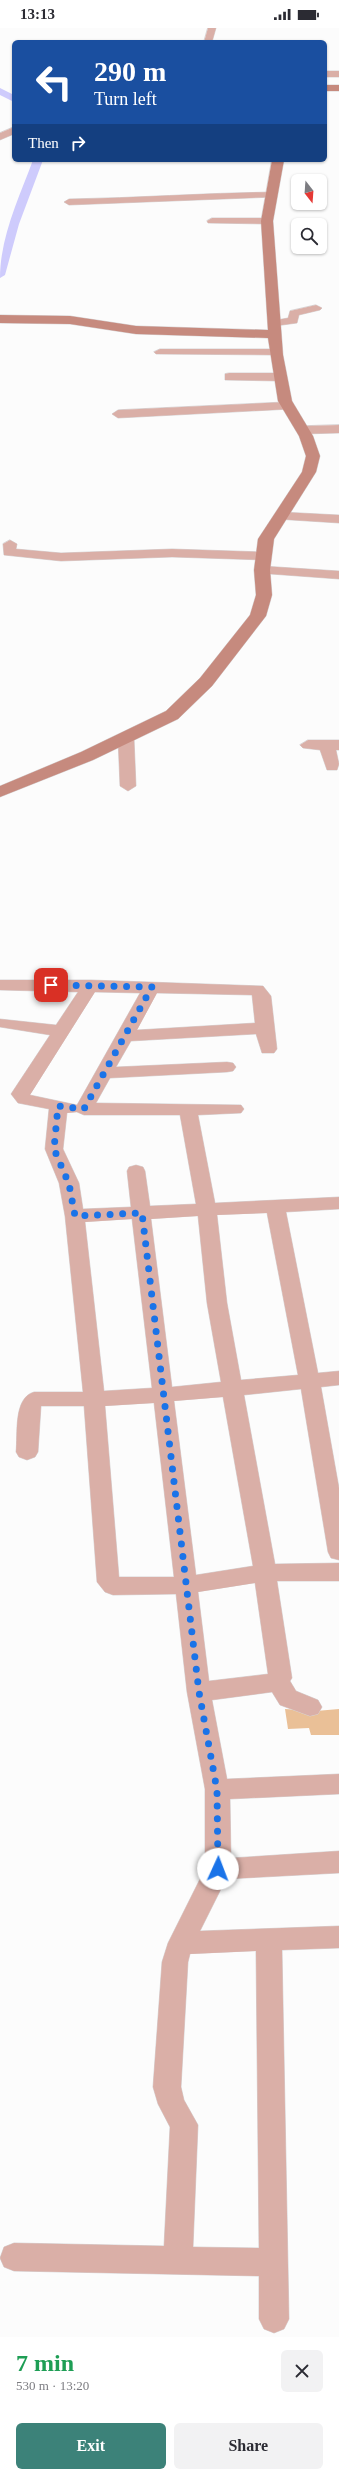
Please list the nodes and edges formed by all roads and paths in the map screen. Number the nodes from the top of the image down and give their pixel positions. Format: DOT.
graph roads {
  1 [pos="212,28"];
  2 [pos="209,40"];
  3 [pos="327,74"];
  4 [pos="339,74"];
  5 [pos="327,88"];
  6 [pos="339,88"];
  7 [pos="12,131"];
  8 [pos="0,137"];
  9 [pos="278,162"];
  10 [pos="271,195"];
  11 [pos="69,202"];
  12 [pos="212,221"];
  13 [pos="267,221"];
  14 [pos="316,308"];
  15 [pos="0,318"];
  16 [pos="275,329"];
  17 [pos="160,352"];
  18 [pos="276,352"];
  19 [pos="228,377"];
  20 [pos="279,377"];
  21 [pos="287,406"];
  22 [pos="118,414"];
  23 [pos="339,429"];
  24 [pos="302,430"];
  25 [pos="281,516"];
  26 [pos="339,519"];
  27 [pos="10,544"];
  28 [pos="263,563"];
  29 [pos="339,575"];
  30 [pos="126,738"];
  31 [pos="308,745"];
  32 [pos="333,745"];
  33 [pos="332,767"];
  34 [pos="128,786"];
  35 [pos="0,792"];
  36 [pos="0,985"];
  37 [pos="90,985"];
  38 [pos="152,987"];
  39 [pos="4,1023"];
  40 [pos="264,1028"];
  41 [pos="61,1030"];
  42 [pos="125,1036"];
  43 [pos="268,1049"];
  44 [pos="227,1067"];
  45 [pos="106,1073"];
  46 [pos="58,1106"];
  47 [pos="84,1109"];
  48 [pos="188,1109"];
  49 [pos="235,1109"];
  50 [pos="136,1171"];
  51 [pos="339,1203"];
  52 [pos="276,1206"];
  53 [pos="207,1210"];
  54 [pos="142,1213"];
  55 [pos="75,1216"];
  56 [pos="339,1378"];
  57 [pos="308,1379"];
  58 [pos="234,1389"];
  59 [pos="163,1395"];
  60 [pos="94,1399"];
  61 [pos="27,1452"];
  62 [pos="339,1552"];
  63 [pos="339,1572"];
  64 [pos="265,1573"];
  65 [pos="187,1585"];
  66 [pos="278,1682"];
  67 [pos="199,1692"];
  68 [pos="310,1707"];
  69 [pos="339,1784"];
  70 [pos="217,1790"];
  71 [pos="339,1862"];
  72 [pos="218,1869"];
  73 [pos="339,1937"];
  74 [pos="269,1941"];
  75 [pos="181,1944"];
  76 [pos="14,2257"];
  77 [pos="178,2261"];
  78 [pos="273,2262"];
  79 [pos="274,2319"];
  1 -- 2 [label="street"];
  3 -- 4 [label="street"];
  5 -- 6 [label="street"];
  7 -- 8 [label="street"];
  9 -- 10 [label="street"];
  10 -- 11 [label="street"];
  10 -- 13 [label="street"];
  12 -- 13 [label="street"];
  13 -- 16 [label="street"];
  14 -- 16 [label="street"];
  15 -- 16 [label="street"];
  16 -- 18 [label="street"];
  17 -- 18 [label="street"];
  18 -- 20 [label="street"];
  19 -- 20 [label="street"];
  20 -- 21 [label="street"];
  21 -- 22 [label="street"];
  21 -- 24 [label="street"];
  23 -- 24 [label="street"];
  24 -- 25 [label="street"];
  25 -- 26 [label="street"];
  25 -- 28 [label="street"];
  27 -- 28 [label="street"];
  28 -- 29 [label="street"];
  28 -- 30 [label="street"];
  30 -- 34 [label="street"];
  30 -- 35 [label="street"];
  31 -- 32 [label="street"];
  32 -- 33 [label="street"];
  36 -- 37 [label="street"];
  37 -- 38 [label="street"];
  37 -- 41 [label="street"];
  38 -- 40 [label="street"];
  38 -- 42 [label="street"];
  39 -- 41 [label="street"];
  40 -- 42 [label="street"];
  40 -- 43 [label="street"];
  41 -- 46 [label="street"];
  42 -- 45 [label="street"];
  44 -- 45 [label="street"];
  45 -- 47 [label="street"];
  46 -- 47 [label="street"];
  46 -- 55 [label="street"];
  47 -- 48 [label="street"];
  48 -- 49 [label="street"];
  48 -- 53 [label="street"];
  50 -- 54 [label="street"];
  51 -- 52 [label="street"];
  52 -- 53 [label="street"];
  52 -- 57 [label="street"];
  53 -- 54 [label="street"];
  53 -- 58 [label="street"];
  54 -- 55 [label="street"];
  54 -- 59 [label="street"];
  55 -- 60 [label="street"];
  56 -- 57 [label="street"];
  57 -- 58 [label="street"];
  57 -- 62 [label="street"];
  58 -- 59 [label="street"];
  58 -- 64 [label="street"];
  59 -- 60 [label="street"];
  59 -- 65 [label="street"];
  60 -- 61 [label="street"];
  60 -- 65 [label="street"];
  63 -- 64 [label="street"];
  64 -- 65 [label="street"];
  64 -- 66 [label="street"];
  65 -- 67 [label="street"];
  66 -- 67 [label="street"];
  66 -- 68 [label="street"];
  67 -- 70 [label="street"];
  69 -- 70 [label="street"];
  70 -- 72 [label="street"];
  71 -- 72 [label="street"];
  72 -- 75 [label="street"];
  73 -- 74 [label="street"];
  74 -- 75 [label="street"];
  74 -- 78 [label="street"];
  75 -- 77 [label="street"];
  76 -- 77 [label="street"];
  77 -- 78 [label="street"];
  78 -- 79 [label="street"];
}
